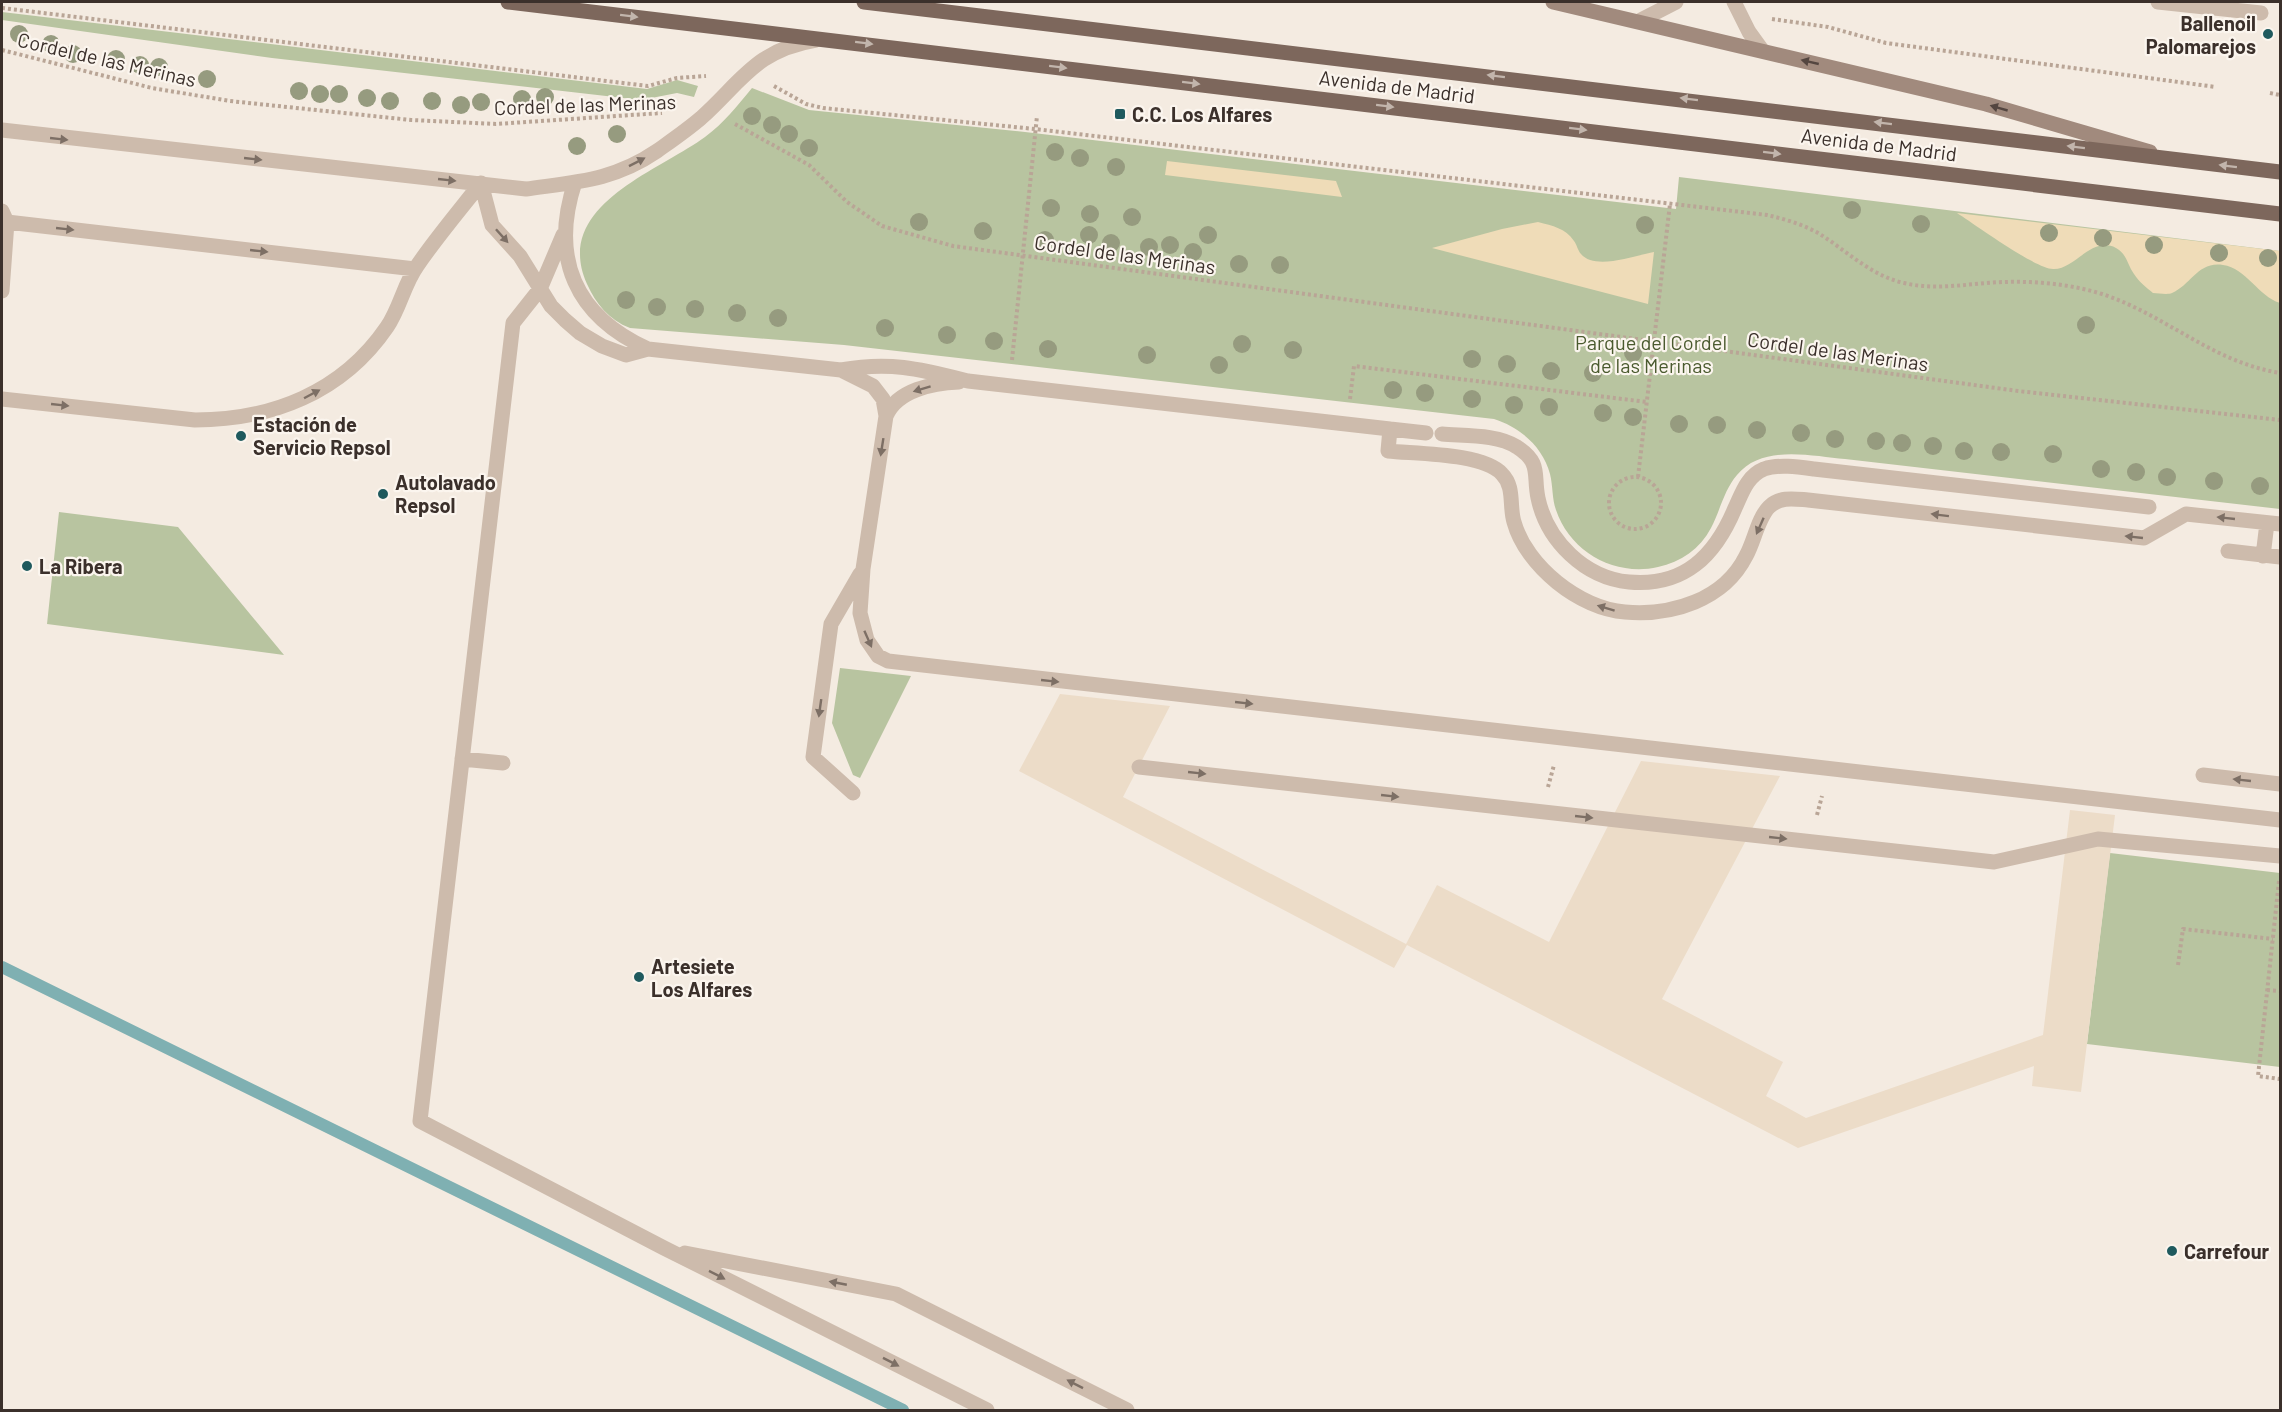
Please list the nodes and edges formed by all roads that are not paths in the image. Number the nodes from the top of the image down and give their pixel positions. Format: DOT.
graph roads {
  1 [pos="508,2"];
  2 [pos="864,2"];
  3 [pos="1553,2"];
  4 [pos="1676,2"];
  5 [pos="1734,2"];
  6 [pos="2158,2"];
  7 [pos="2261,13"];
  8 [pos="1641,20"];
  9 [pos="824,38"];
  10 [pos="1762,50"];
  11 [pos="2,130"];
  12 [pos="2176,160"];
  13 [pos="2280,172"];
  14 [pos="575,182"];
  15 [pos="481,183"];
  16 [pos="2280,214"];
  17 [pos="4,217"];
  18 [pos="564,234"];
  19 [pos="415,268"];
  20 [pos="540,289"];
  21 [pos="2,291"];
  22 [pos="648,349"];
  23 [pos="841,370"];
  24 [pos="968,381"];
  25 [pos="2,399"];
  26 [pos="886,416"];
  27 [pos="1390,429"];
  28 [pos="2149,507"];
  29 [pos="2274,523"];
  30 [pos="2228,551"];
  31 [pos="2264,556"];
  32 [pos="2280,557"];
  33 [pos="863,569"];
  34 [pos="462,759"];
  35 [pos="503,763"];
  36 [pos="1138,767"];
  37 [pos="2203,775"];
  38 [pos="2280,784"];
  39 [pos="853,793"];
  40 [pos="2280,820"];
  41 [pos="2280,855"];
  42 [pos="664,1248"];
  43 [pos="987,1410"];
  44 [pos="1127,1410"];
  1 -- 9 [label="main road, Avenida de Madrid, one-way"];
  12 -- 2 [label="main road, Avenida de Madrid, one-way"];
  3 -- 8 [label="main road, Avenida de Madrid"];
  4 -- 8 [label="lane"];
  5 -- 10 [label="lane"];
  6 -- 7 [label="lane"];
  8 -- 10 [label="main road, Avenida de Madrid"];
  14 -- 9 [label="lane, one-way"];
  9 -- 16 [label="main road, Avenida de Madrid, one-way"];
  12 -- 10 [label="main road, Avenida de Madrid, one-way"];
  11 -- 15 [label="lane, one-way"];
  13 -- 12 [label="main road, Avenida de Madrid, one-way"];
  14 -- 15 [label="lane"];
  14 -- 18 [label="lane"];
  15 -- 19 [label="lane"];
  15 -- 20 [label="lane, one-way"];
  17 -- 19 [label="lane, one-way"];
  17 -- 21 [label="lane"];
  18 -- 20 [label="lane"];
  18 -- 22 [label="lane"];
  25 -- 19 [label="lane, one-way"];
  20 -- 22 [label="lane"];
  20 -- 34 [label="lane"];
  22 -- 23 [label="lane"];
  23 -- 24 [label="lane"];
  23 -- 26 [label="lane"];
  24 -- 26 [label="lane, one-way"];
  24 -- 27 [label="lane"];
  26 -- 33 [label="lane, one-way"];
  27 -- 28 [label="lane"];
  29 -- 27 [label="lane, one-way"];
  29 -- 31 [label="lane"];
  30 -- 31 [label="lane"];
  31 -- 32 [label="lane"];
  33 -- 39 [label="lane, one-way"];
  33 -- 40 [label="lane, one-way"];
  34 -- 35 [label="lane"];
  34 -- 42 [label="lane"];
  36 -- 41 [label="lane, one-way"];
  38 -- 37 [label="lane, one-way"];
  42 -- 43 [label="lane, one-way"];
  44 -- 42 [label="lane, one-way"];
}
